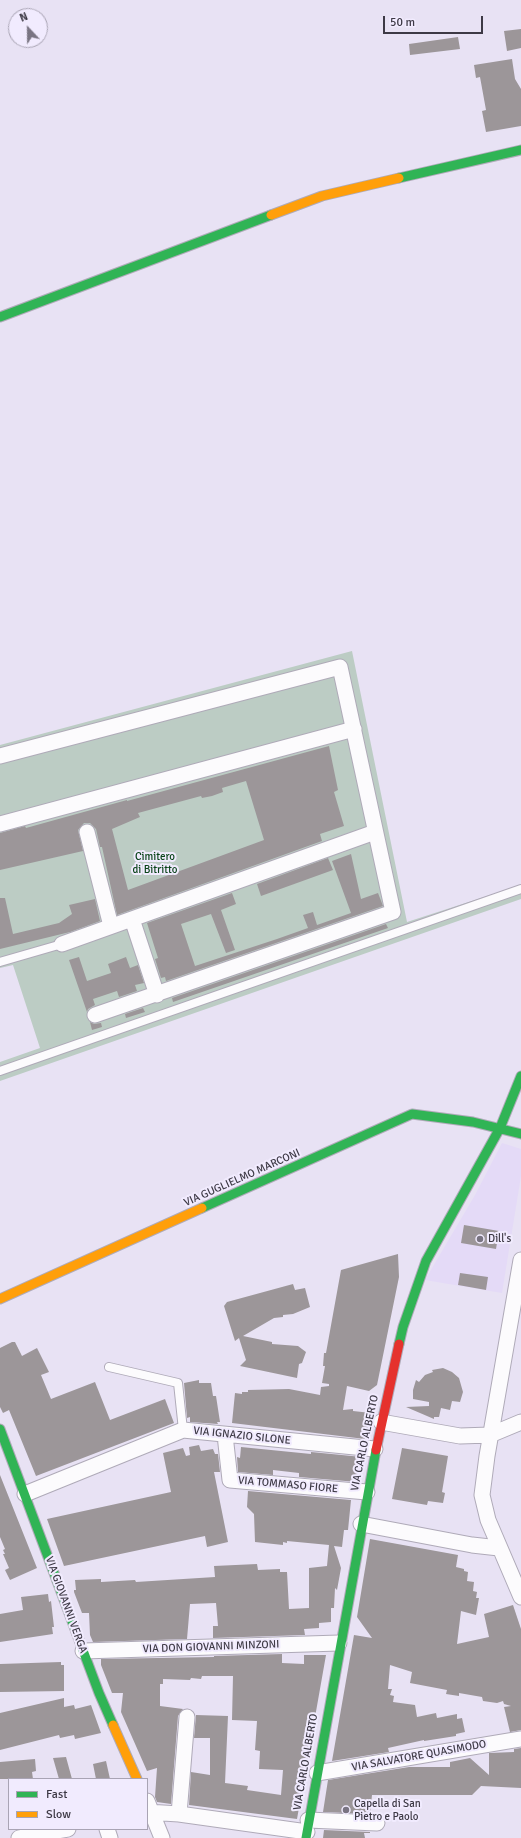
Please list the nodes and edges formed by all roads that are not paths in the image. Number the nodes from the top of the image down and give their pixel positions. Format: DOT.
graph roads {
  1 [pos="521,150"];
  2 [pos="0,317"];
  3 [pos="354,729"];
  4 [pos="0,756"];
  5 [pos="0,824"];
  6 [pos="87,832"];
  7 [pos="375,832"];
  8 [pos="521,889"];
  9 [pos="132,919"];
  10 [pos="111,926"];
  11 [pos="62,944"];
  12 [pos="0,962"];
  13 [pos="157,995"];
  14 [pos="96,1015"];
  15 [pos="0,1071"];
  16 [pos="521,1076"];
  17 [pos="500,1128"];
  18 [pos="521,1134"];
  19 [pos="521,1260"];
  20 [pos="0,1299"];
  21 [pos="109,1367"];
  22 [pos="381,1422"];
  23 [pos="521,1422"];
  24 [pos="183,1430"];
  25 [pos="225,1435"];
  26 [pos="490,1435"];
  27 [pos="1,1436"];
  28 [pos="375,1449"];
  29 [pos="367,1492"];
  30 [pos="25,1494"];
  31 [pos="361,1524"];
  32 [pos="499,1548"];
  33 [pos="516,1574"];
  34 [pos="521,1597"];
  35 [pos="339,1643"];
  36 [pos="83,1651"];
  37 [pos="187,1717"];
  38 [pos="521,1739"];
  39 [pos="316,1773"];
  40 [pos="137,1778"];
  41 [pos="148,1808"];
  42 [pos="179,1814"];
  43 [pos="377,1823"];
  44 [pos="307,1830"];
  45 [pos="62,1833"];
  46 [pos="19,1838"];
  47 [pos="162,1838"];
  1 -- 2 [label="street"];
  3 -- 4 [label="street"];
  3 -- 5 [label="street"];
  3 -- 7 [label="street"];
  6 -- 10 [label="street"];
  7 -- 9 [label="street"];
  7 -- 13 [label="street"];
  8 -- 15 [label="lane"];
  9 -- 10 [label="street"];
  9 -- 13 [label="street"];
  10 -- 11 [label="street"];
  11 -- 12 [label="lane"];
  13 -- 14 [label="street"];
  16 -- 17 [label="street, VIA CARLO ALBERTO"];
  17 -- 18 [label="street, VIA GUGLIELMO MARCONI"];
  17 -- 20 [label="street, VIA GUGLIELMO MARCONI"];
  17 -- 22 [label="street, VIA CARLO ALBERTO"];
  19 -- 26 [label="street"];
  21 -- 24 [label="lane"];
  22 -- 26 [label="street"];
  22 -- 28 [label="street, VIA CARLO ALBERTO"];
  23 -- 26 [label="street"];
  24 -- 25 [label="street, VIA IGNAZIO SILONE"];
  24 -- 30 [label="street, VIA IGNAZIO SILONE"];
  25 -- 28 [label="street, VIA IGNAZIO SILONE"];
  25 -- 29 [label="street, VIA TOMMASO FIORE"];
  26 -- 32 [label="street"];
  27 -- 30 [label="street, VIA GIOVANNI VERGA"];
  28 -- 29 [label="street, VIA CARLO ALBERTO"];
  29 -- 31 [label="street, VIA CARLO ALBERTO"];
  30 -- 36 [label="street, VIA GIOVANNI VERGA"];
  31 -- 32 [label="street"];
  31 -- 35 [label="street, VIA CARLO ALBERTO"];
  32 -- 33 [label="street"];
  33 -- 34 [label="street"];
  35 -- 36 [label="street, VIA DON GIOVANNI MINZONI"];
  35 -- 39 [label="street, VIA CARLO ALBERTO"];
  36 -- 40 [label="street, VIA GIOVANNI VERGA"];
  37 -- 42 [label="street"];
  38 -- 39 [label="street, VIA SALVATORE QUASIMODO"];
  39 -- 44 [label="street, VIA CARLO ALBERTO"];
  41 -- 42 [label="street"];
  41 -- 47 [label="street"];
  42 -- 44 [label="street"];
  43 -- 44 [label="street"];
  45 -- 46 [label="street"];
}
